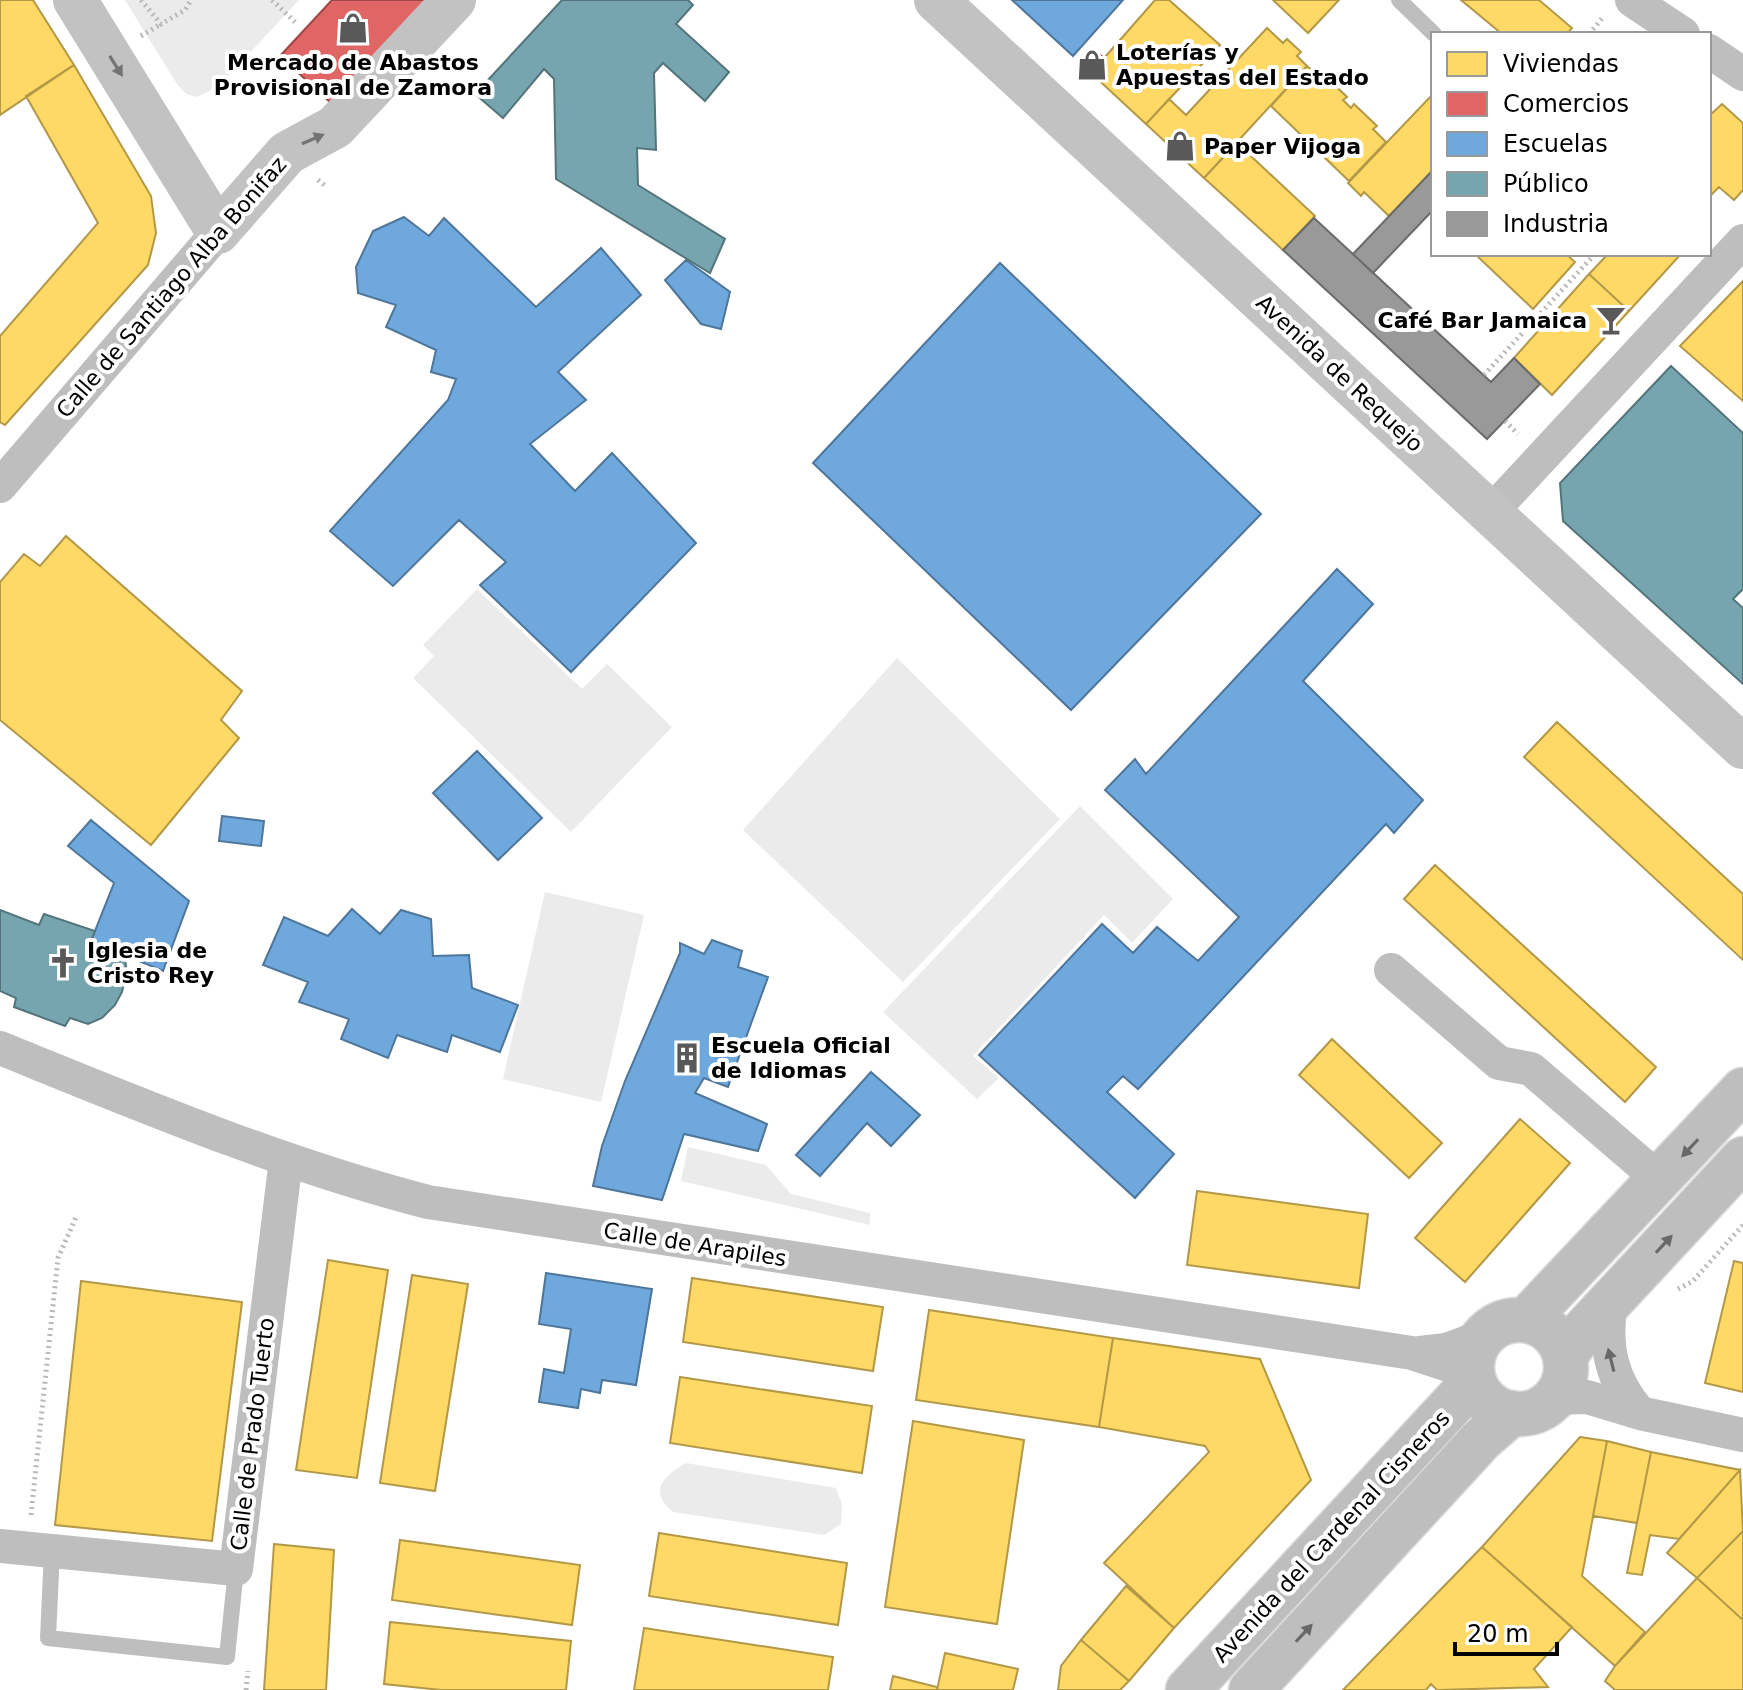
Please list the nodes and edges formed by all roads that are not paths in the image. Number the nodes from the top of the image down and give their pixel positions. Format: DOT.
graph roads {
  1 [pos="75,0"];
  2 [pos="454,0"];
  3 [pos="936,0"];
  4 [pos="1399,0"];
  5 [pos="1632,0"];
  6 [pos="1432,32"];
  7 [pos="1680,32"];
  8 [pos="1711,52"];
  9 [pos="1743,74"];
  10 [pos="218,232"];
  11 [pos="1743,241"];
  12 [pos="0,486"];
  13 [pos="1491,512"];
  14 [pos="1743,747"];
  15 [pos="1391,970"];
  16 [pos="0,1048"];
  17 [pos="1743,1090"];
  18 [pos="286,1159"];
  19 [pos="1743,1159"];
  20 [pos="1660,1180"];
  21 [pos="1611,1301"];
  22 [pos="1526,1320"];
  23 [pos="1482,1337"];
  24 [pos="1412,1353"];
  25 [pos="1474,1381"];
  26 [pos="1570,1381"];
  27 [pos="1512,1413"];
  28 [pos="1640,1413"];
  29 [pos="1439,1420"];
  30 [pos="1743,1435"];
  31 [pos="26,1548"];
  32 [pos="236,1569"];
  33 [pos="1188,1690"];
  34 [pos="1251,1690"];
  1 -- 10 [label="main road, one-way"];
  10 -- 2 [label="main road, Calle de Santiago Alba Bonifaz, one-way"];
  3 -- 13 [label="main road, Avenida de Requejo"];
  4 -- 6 [label="lane"];
  5 -- 7 [label="street"];
  8 -- 9 [label="street"];
  10 -- 12 [label="street, Calle de Santiago Alba Bonifaz"];
  11 -- 13 [label="street"];
  13 -- 14 [label="main road, Avenida de Requejo"];
  15 -- 20 [label="street"];
  16 -- 18 [label="street, Calle de Arapiles"];
  17 -- 20 [label="highway, one-way"];
  18 -- 24 [label="street, Calle de Arapiles"];
  18 -- 32 [label="street, Calle de Prado Tuerto"];
  21 -- 19 [label="highway, Avenida del Cardenal Cisneros, one-way"];
  20 -- 22 [label="highway"];
  21 -- 26 [label="highway, Avenida del Cardenal Cisneros"];
  28 -- 21 [label="street, one-way"];
  22 -- 23 [label="highway"];
  22 -- 26 [label="highway"];
  23 -- 24 [label="street, Calle de Arapiles"];
  23 -- 25 [label="highway"];
  24 -- 25 [label="street, Calle de Arapiles"];
  24 -- 29 [label="street"];
  25 -- 27 [label="highway"];
  25 -- 29 [label="highway, Avenida del Cardenal Cisneros"];
  26 -- 27 [label="highway, Avenida del Cardenal Cisneros"];
  26 -- 28 [label="street"];
  34 -- 27 [label="highway, Avenida del Cardenal Cisneros, one-way"];
  28 -- 30 [label="street"];
  29 -- 33 [label="highway, Avenida del Cardenal Cisneros"];
  31 -- 32 [label="street, Calle de Prado Tuerto"];
  31 -- 32 [label="lane"];
}
